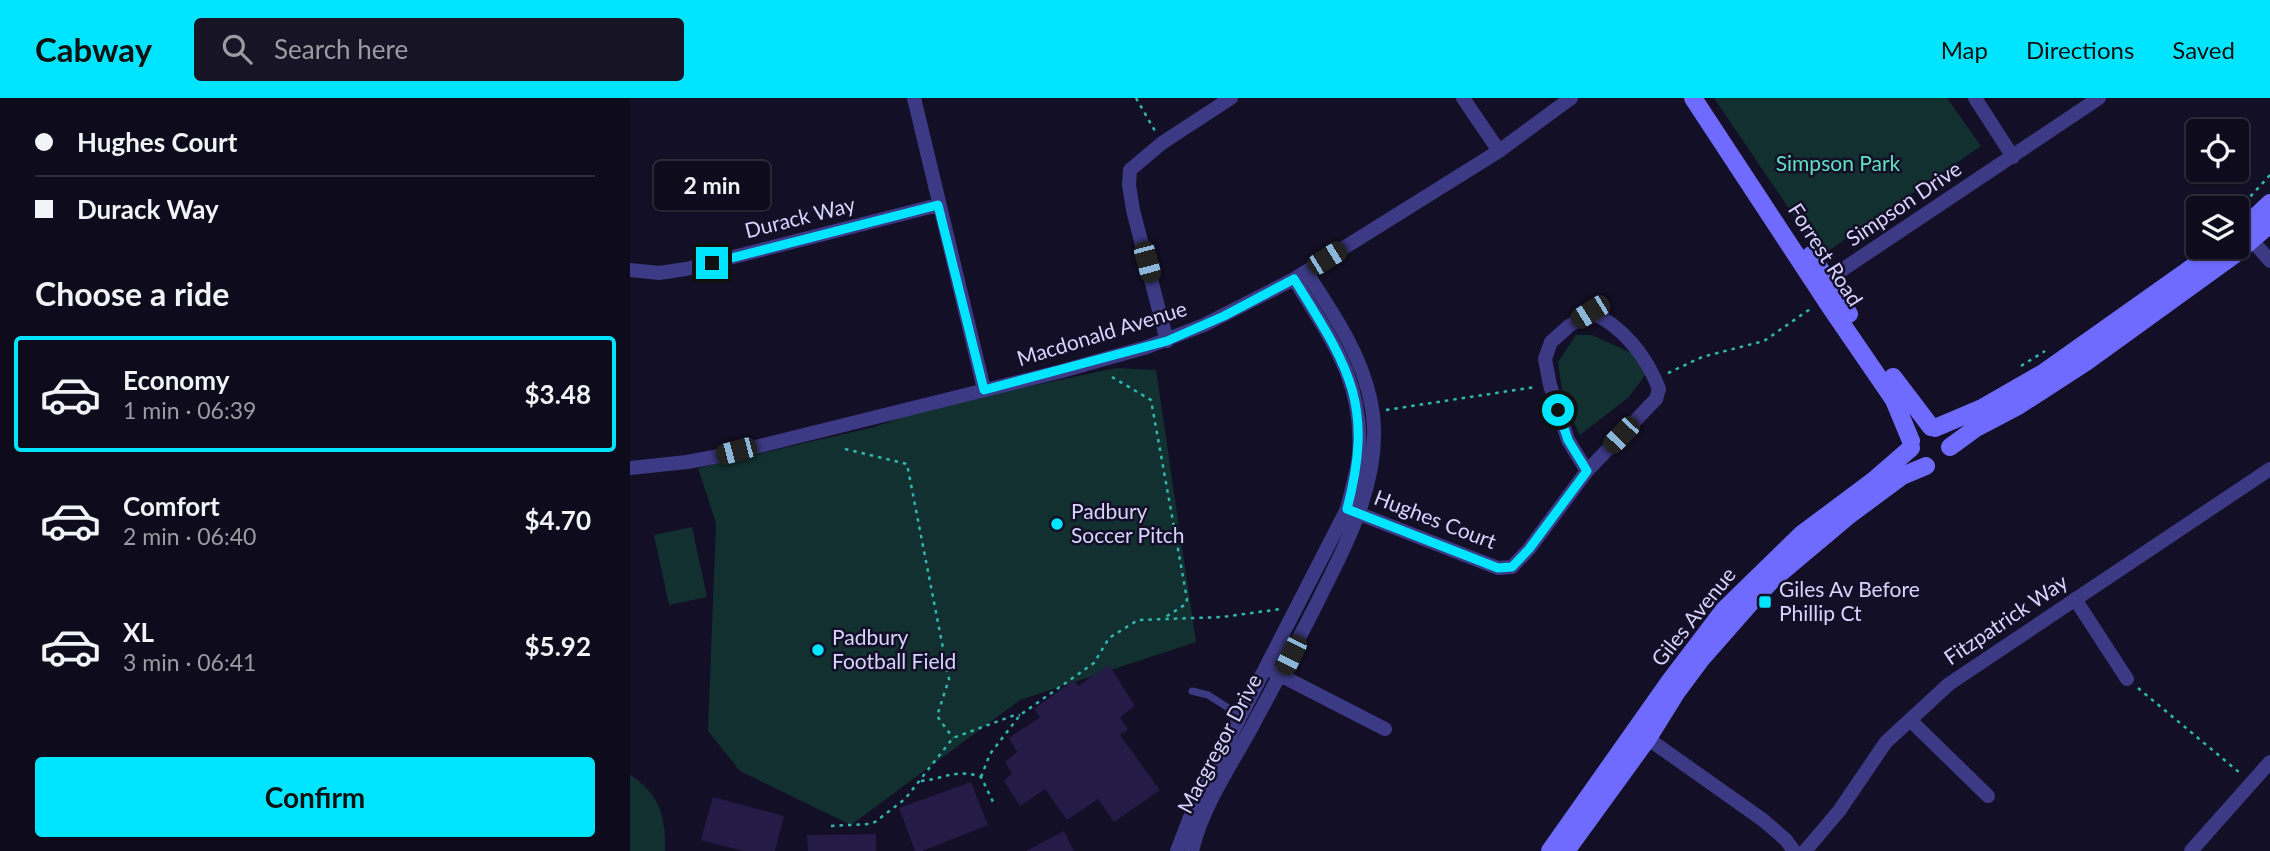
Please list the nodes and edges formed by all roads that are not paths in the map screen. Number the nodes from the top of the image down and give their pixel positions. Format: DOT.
graph roads {
  1 [pos="914,98"];
  2 [pos="1231,98"];
  3 [pos="1462,98"];
  4 [pos="1572,98"];
  5 [pos="1693,98"];
  6 [pos="1706,98"];
  7 [pos="1975,98"];
  8 [pos="2099,98"];
  9 [pos="1499,151"];
  10 [pos="2013,157"];
  11 [pos="2270,203"];
  12 [pos="938,205"];
  13 [pos="2270,224"];
  14 [pos="2249,229"];
  15 [pos="2249,233"];
  16 [pos="2249,240"];
  17 [pos="2204,259"];
  18 [pos="2214,259"];
  19 [pos="2270,261"];
  20 [pos="630,270"];
  21 [pos="1300,276"];
  22 [pos="1822,283"];
  23 [pos="1167,341"];
  24 [pos="984,390"];
  25 [pos="1933,428"];
  26 [pos="1911,444"];
  27 [pos="1950,447"];
  28 [pos="1926,466"];
  29 [pos="630,468"];
  30 [pos="2270,469"];
  31 [pos="1587,471"];
  32 [pos="1353,511"];
  33 [pos="2075,599"];
  34 [pos="1266,668"];
  35 [pos="1280,676"];
  36 [pos="2127,679"];
  37 [pos="1192,691"];
  38 [pos="1241,716"];
  39 [pos="1910,720"];
  40 [pos="1385,729"];
  41 [pos="1642,734"];
  42 [pos="2270,762"];
  43 [pos="1989,796"];
  44 [pos="1177,851"];
  45 [pos="1192,851"];
  46 [pos="1550,851"];
  47 [pos="1566,851"];
  48 [pos="1794,851"];
  49 [pos="1805,851"];
  50 [pos="2191,851"];
  1 -- 12 [label="street"];
  2 -- 23 [label="street"];
  3 -- 9 [label="street"];
  4 -- 9 [label="street, Macdonald Avenue"];
  5 -- 22 [label="street, Forrest Road"];
  6 -- 22 [label="street, Forrest Road"];
  7 -- 10 [label="street"];
  8 -- 10 [label="street, Simpson Drive"];
  9 -- 21 [label="street, Macdonald Avenue"];
  10 -- 22 [label="street, Simpson Drive"];
  11 -- 14 [label="street"];
  12 -- 20 [label="street, Durack Way"];
  12 -- 24 [label="street"];
  13 -- 15 [label="street"];
  16 -- 19 [label="street"];
  17 -- 25 [label="street"];
  18 -- 27 [label="street"];
  21 -- 23 [label="street, Macdonald Avenue"];
  21 -- 32 [label="street, Macgregor Drive"];
  21 -- 32 [label="street, Macgregor Drive"];
  22 -- 25 [label="street, Forrest Road"];
  22 -- 26 [label="street, Forrest Road"];
  23 -- 24 [label="street, Macdonald Avenue"];
  24 -- 29 [label="street, Macdonald Avenue"];
  25 -- 26 [label="street"];
  25 -- 27 [label="street"];
  26 -- 28 [label="street"];
  26 -- 41 [label="street, Giles Avenue"];
  27 -- 28 [label="street"];
  28 -- 41 [label="street, Giles Avenue"];
  30 -- 33 [label="street, Fitzpatrick Way"];
  31 -- 31 [label="street, Hughes Court"];
  31 -- 32 [label="street, Hughes Court"];
  32 -- 34 [label="street, Macgregor Drive"];
  32 -- 35 [label="street, Macgregor Drive"];
  33 -- 36 [label="street"];
  33 -- 39 [label="street, Fitzpatrick Way"];
  34 -- 35 [label="street"];
  34 -- 38 [label="street, Macgregor Drive"];
  35 -- 40 [label="street"];
  35 -- 45 [label="street, Macgregor Drive"];
  37 -- 38 [label="lane"];
  38 -- 44 [label="street, Macgregor Drive"];
  39 -- 43 [label="street"];
  39 -- 49 [label="street, Fitzpatrick Way"];
  41 -- 46 [label="street, Giles Avenue"];
  41 -- 47 [label="street, Giles Avenue"];
  41 -- 48 [label="street"];
  42 -- 50 [label="street"];
}
